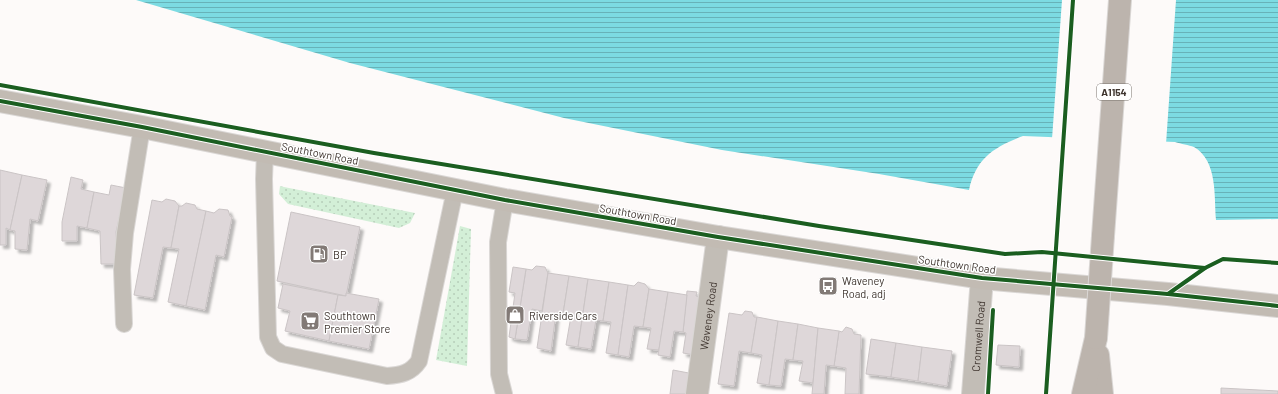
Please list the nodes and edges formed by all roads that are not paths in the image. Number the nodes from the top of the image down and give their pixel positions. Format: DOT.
graph roads {
  1 [pos="1120,0"];
  2 [pos="0,101"];
  3 [pos="142,127"];
  4 [pos="265,151"];
  5 [pos="455,190"];
  6 [pos="505,200"];
  7 [pos="718,237"];
  8 [pos="982,278"];
  9 [pos="1278,306"];
  10 [pos="124,324"];
  11 [pos="1096,338"];
  12 [pos="504,394"];
  13 [pos="697,394"];
  14 [pos="973,394"];
  15 [pos="1083,394"];
  16 [pos="1102,394"];
  1 -- 11 [label="main road, A1154, bridge"];
  2 -- 3 [label="street, Southtown Road"];
  3 -- 4 [label="street, Southtown Road"];
  3 -- 10 [label="lane"];
  4 -- 5 [label="street, Southtown Road"];
  4 -- 5 [label="lane"];
  5 -- 6 [label="street, Southtown Road"];
  6 -- 7 [label="street, Southtown Road"];
  6 -- 12 [label="lane"];
  7 -- 8 [label="street, Southtown Road"];
  7 -- 13 [label="street, Waveney Road"];
  8 -- 9 [label="street, Southtown Road"];
  8 -- 14 [label="street, Cromwell Road"];
  11 -- 15 [label="main road, A1154"];
  11 -- 16 [label="main road, A1154"];
}
